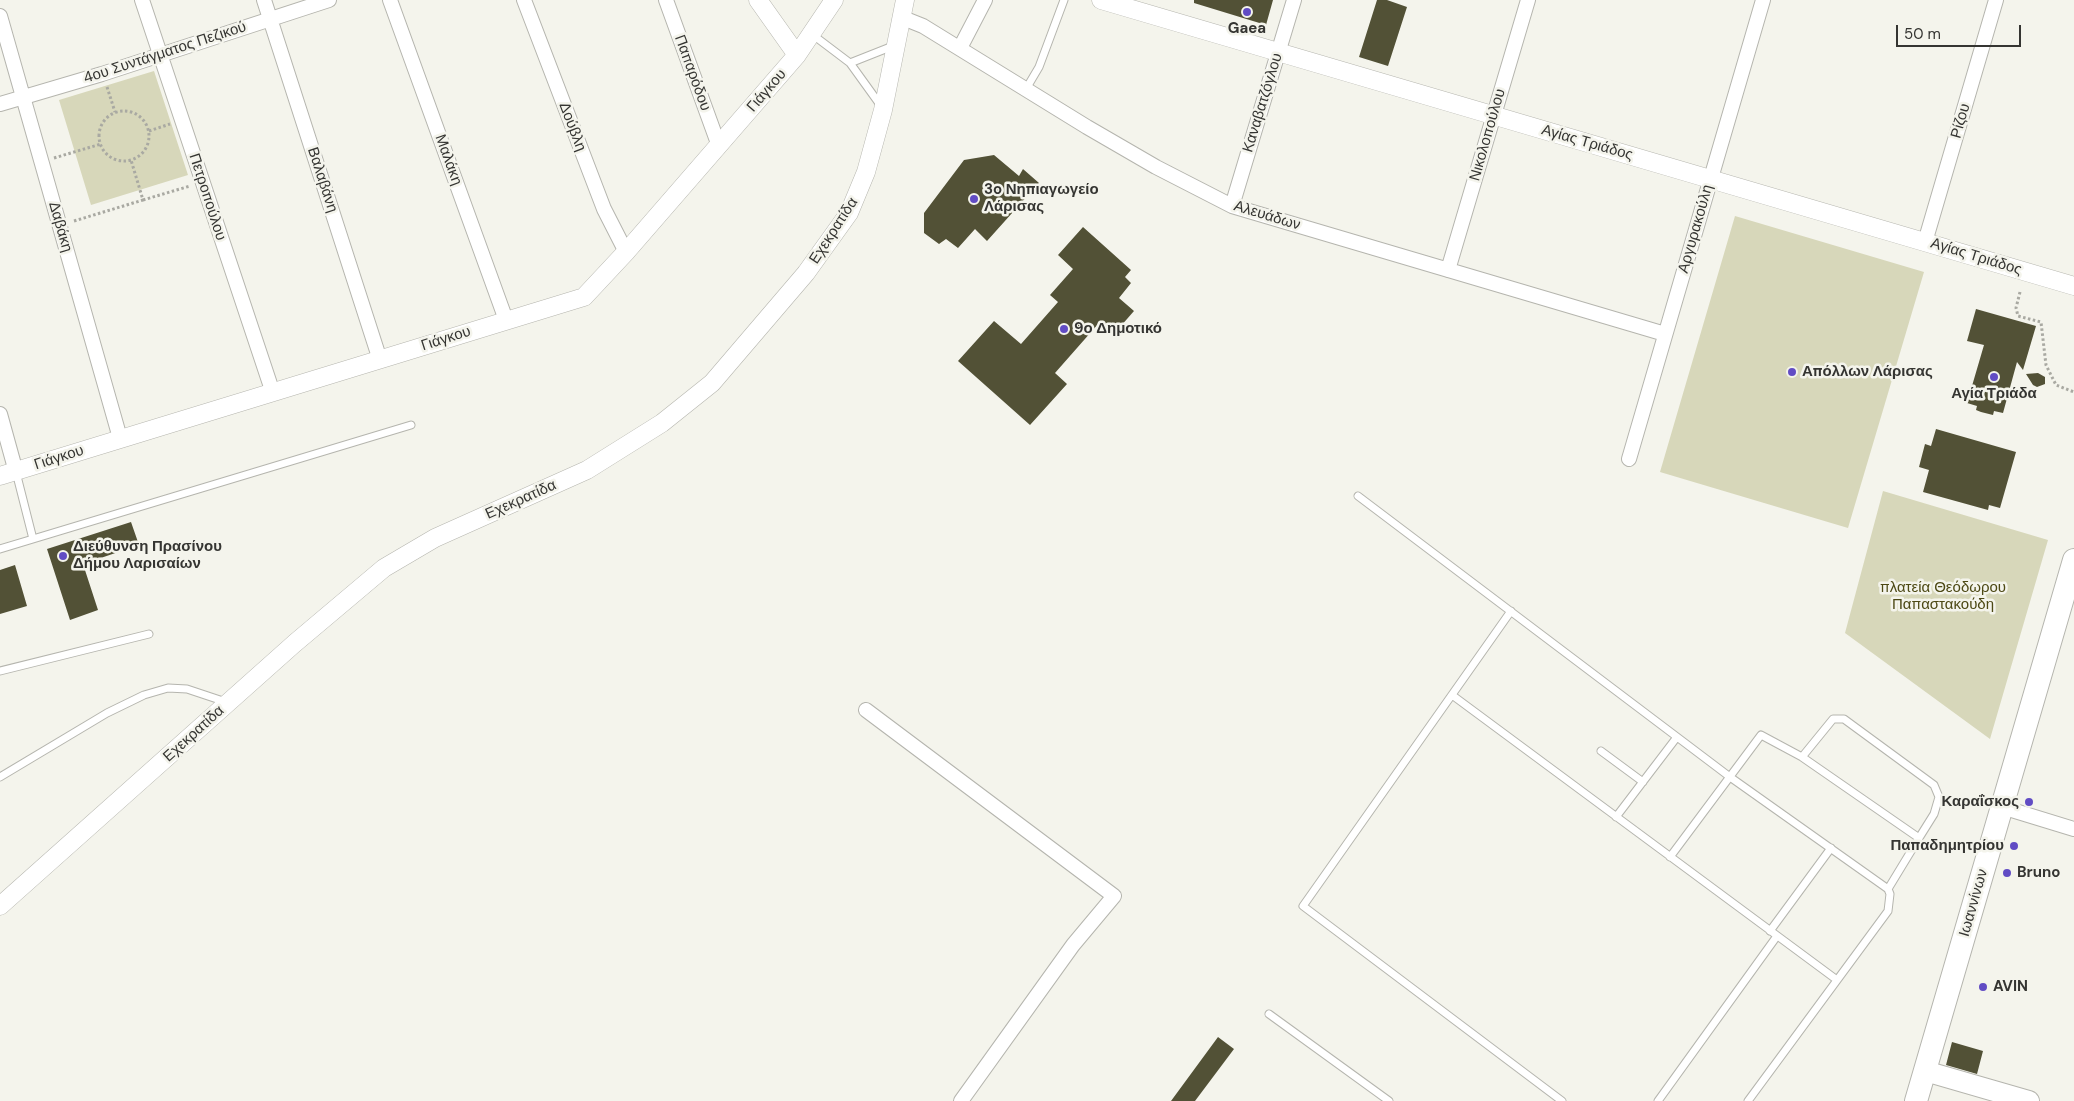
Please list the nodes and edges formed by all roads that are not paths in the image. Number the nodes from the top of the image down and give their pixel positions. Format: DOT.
graph roads {
  1 [pos="142,0"];
  2 [pos="264,0"];
  3 [pos="329,0"];
  4 [pos="390,0"];
  5 [pos="524,0"];
  6 [pos="666,0"];
  7 [pos="758,0"];
  8 [pos="834,0"];
  9 [pos="905,0"];
  10 [pos="985,0"];
  11 [pos="1064,0"];
  12 [pos="1101,0"];
  13 [pos="1294,0"];
  14 [pos="1528,0"];
  15 [pos="1763,0"];
  16 [pos="1996,0"];
  17 [pos="0,16"];
  18 [pos="270,18"];
  19 [pos="903,18"];
  20 [pos="813,34"];
  21 [pos="898,44"];
  22 [pos="960,48"];
  23 [pos="1278,52"];
  24 [pos="160,54"];
  25 [pos="797,55"];
  26 [pos="850,63"];
  27 [pos="1026,89"];
  28 [pos="23,97"];
  29 [pos="0,104"];
  30 [pos="883,110"];
  31 [pos="1494,116"];
  32 [pos="719,146"];
  33 [pos="1711,178"];
  34 [pos="1232,206"];
  35 [pos="1925,242"];
  36 [pos="626,252"];
  37 [pos="1448,270"];
  38 [pos="2074,286"];
  39 [pos="506,320"];
  40 [pos="1665,334"];
  41 [pos="380,360"];
  42 [pos="273,393"];
  43 [pos="0,414"];
  44 [pos="411,425"];
  45 [pos="120,438"];
  46 [pos="1629,459"];
  47 [pos="8,474"];
  48 [pos="1358,496"];
  49 [pos="34,539"];
  50 [pos="0,550"];
  51 [pos="2074,560"];
  52 [pos="1511,612"];
  53 [pos="149,634"];
  54 [pos="0,671"];
  55 [pos="1452,695"];
  56 [pos="228,703"];
  57 [pos="866,710"];
  58 [pos="1677,737"];
  59 [pos="1601,751"];
  60 [pos="1802,757"];
  61 [pos="0,776"];
  62 [pos="1730,777"];
  63 [pos="1643,782"];
  64 [pos="2002,807"];
  65 [pos="1616,817"];
  66 [pos="2074,829"];
  67 [pos="1919,838"];
  68 [pos="1832,848"];
  69 [pos="1670,857"];
  70 [pos="1888,889"];
  71 [pos="0,906"];
  72 [pos="1773,933"];
  73 [pos="1837,980"];
  74 [pos="1269,1014"];
  75 [pos="1925,1071"];
  76 [pos="961,1101"];
  77 [pos="1389,1101"];
  78 [pos="1562,1101"];
  79 [pos="1658,1101"];
  80 [pos="1748,1101"];
  81 [pos="1916,1101"];
  82 [pos="2028,1101"];
  1 -- 24 [label="street, Πετροπούλου"];
  2 -- 18 [label="street, Βαλαβάνη"];
  3 -- 18 [label="street, 4ου Συντάγματος Πεζικού"];
  4 -- 39 [label="street, Μαλάκη"];
  5 -- 36 [label="street, Δούβλη"];
  6 -- 32 [label="street, Παπαρόδου"];
  7 -- 25 [label="street"];
  8 -- 20 [label="street, Γιάγκου"];
  9 -- 19 [label="street, Εχεκρατίδα"];
  10 -- 22 [label="street"];
  11 -- 27 [label="lane"];
  12 -- 23 [label="street, Αγίας Τριάδος"];
  13 -- 23 [label="street, Καναβατζόγλου"];
  14 -- 31 [label="street, Νικολοπούλου"];
  15 -- 33 [label="street, Αργυρακούλη"];
  16 -- 35 [label="street, Ρίζου"];
  17 -- 28 [label="street, Δαβάκη"];
  18 -- 24 [label="street, 4ου Συντάγματος Πεζικού"];
  18 -- 41 [label="street, Βαλαβάνη"];
  19 -- 21 [label="street, Εχεκρατίδα"];
  19 -- 22 [label="street, Αλευάδων"];
  20 -- 25 [label="street, Γιάγκου"];
  20 -- 26 [label="lane"];
  21 -- 26 [label="lane"];
  21 -- 30 [label="street, Εχεκρατίδα"];
  22 -- 27 [label="street, Αλευάδων"];
  23 -- 31 [label="street, Αγίας Τριάδος"];
  23 -- 34 [label="street, Καναβατζόγλου"];
  24 -- 28 [label="street, 4ου Συντάγματος Πεζικού"];
  24 -- 42 [label="street, Πετροπούλου"];
  25 -- 32 [label="street, Γιάγκου"];
  26 -- 30 [label="lane"];
  27 -- 34 [label="street, Αλευάδων"];
  28 -- 29 [label="street, 4ου Συντάγματος Πεζικού"];
  28 -- 45 [label="street, Δαβάκη"];
  30 -- 56 [label="street, Εχεκρατίδα"];
  31 -- 33 [label="street, Αγίας Τριάδος"];
  31 -- 37 [label="street, Νικολοπούλου"];
  32 -- 36 [label="street, Γιάγκου"];
  33 -- 35 [label="street, Αγίας Τριάδος"];
  33 -- 40 [label="street, Αργυρακούλη"];
  34 -- 37 [label="street, Αλευάδων"];
  35 -- 38 [label="street, Αγίας Τριάδος"];
  36 -- 39 [label="street, Γιάγκου"];
  37 -- 40 [label="street, Αλευάδων"];
  39 -- 41 [label="street, Γιάγκου"];
  40 -- 46 [label="street, Αργυρακούλη"];
  41 -- 42 [label="street, Γιάγκου"];
  42 -- 45 [label="street, Γιάγκου"];
  43 -- 47 [label="street"];
  44 -- 49 [label="lane"];
  45 -- 47 [label="street, Γιάγκου"];
  47 -- 49 [label="lane"];
  48 -- 52 [label="lane"];
  49 -- 50 [label="lane"];
  51 -- 64 [label="main road, Ιωαννίνων"];
  52 -- 55 [label="lane"];
  52 -- 58 [label="lane"];
  53 -- 54 [label="lane"];
  55 -- 65 [label="lane"];
  55 -- 78 [label="lane"];
  56 -- 61 [label="lane"];
  56 -- 71 [label="street, Εχεκρατίδα"];
  57 -- 76 [label="street"];
  58 -- 62 [label="lane"];
  58 -- 63 [label="lane"];
  59 -- 63 [label="lane"];
  60 -- 62 [label="lane"];
  60 -- 67 [label="lane"];
  60 -- 67 [label="lane"];
  62 -- 68 [label="lane"];
  62 -- 69 [label="lane"];
  63 -- 65 [label="lane"];
  64 -- 66 [label="street"];
  64 -- 75 [label="main road, Ιωαννίνων"];
  65 -- 69 [label="lane"];
  67 -- 70 [label="lane"];
  68 -- 70 [label="lane"];
  68 -- 72 [label="lane"];
  69 -- 72 [label="lane"];
  70 -- 73 [label="lane"];
  72 -- 73 [label="lane"];
  72 -- 79 [label="lane"];
  73 -- 80 [label="lane"];
  74 -- 77 [label="lane"];
  75 -- 81 [label="main road, Ιωαννίνων"];
  75 -- 82 [label="main road"];
}
